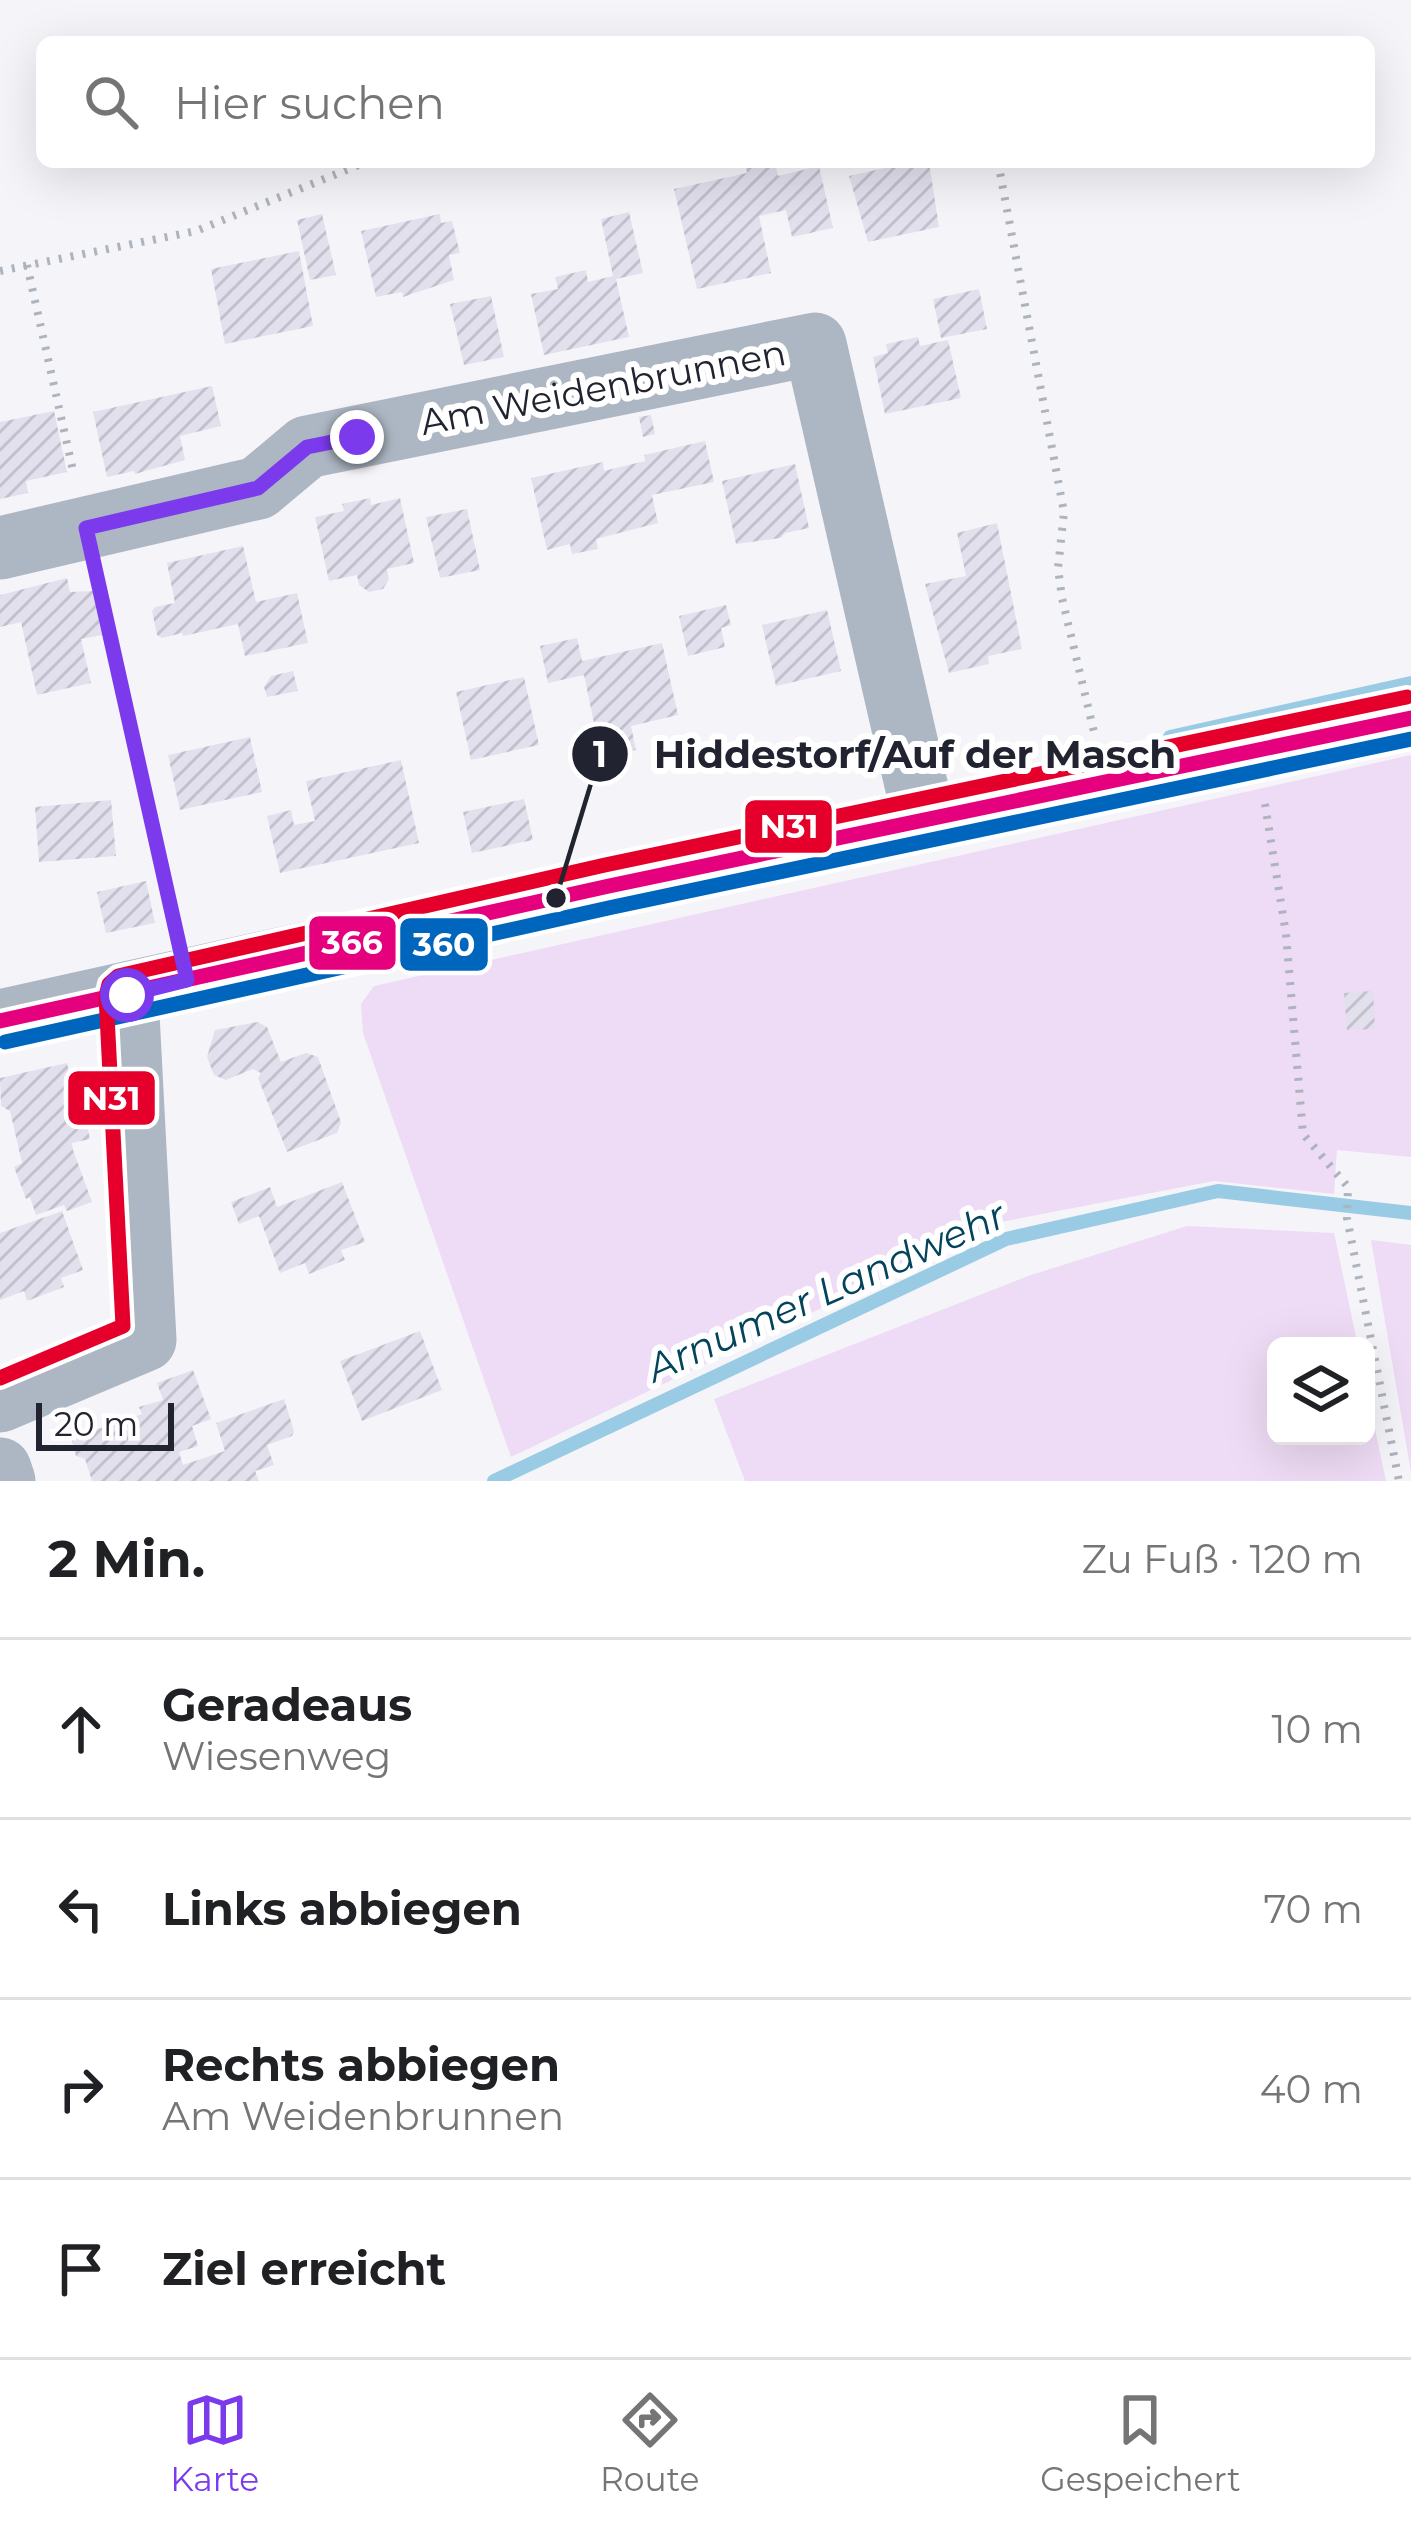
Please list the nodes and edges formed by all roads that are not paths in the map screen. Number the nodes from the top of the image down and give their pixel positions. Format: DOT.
graph roads {
  1 [pos="0,548"];
  2 [pos="1411,718"];
  3 [pos="924,819"];
  4 [pos="127,995"];
  5 [pos="0,1021"];
  6 [pos="0,1401"];
  7 [pos="0,1469"];
  8 [pos="4,1481"];
  1 -- 3 [label="street, Am Weidenbrunnen"];
  2 -- 3 [label="street"];
  3 -- 4 [label="street"];
  4 -- 5 [label="street"];
  4 -- 6 [label="street"];
  7 -- 8 [label="street"];
}
